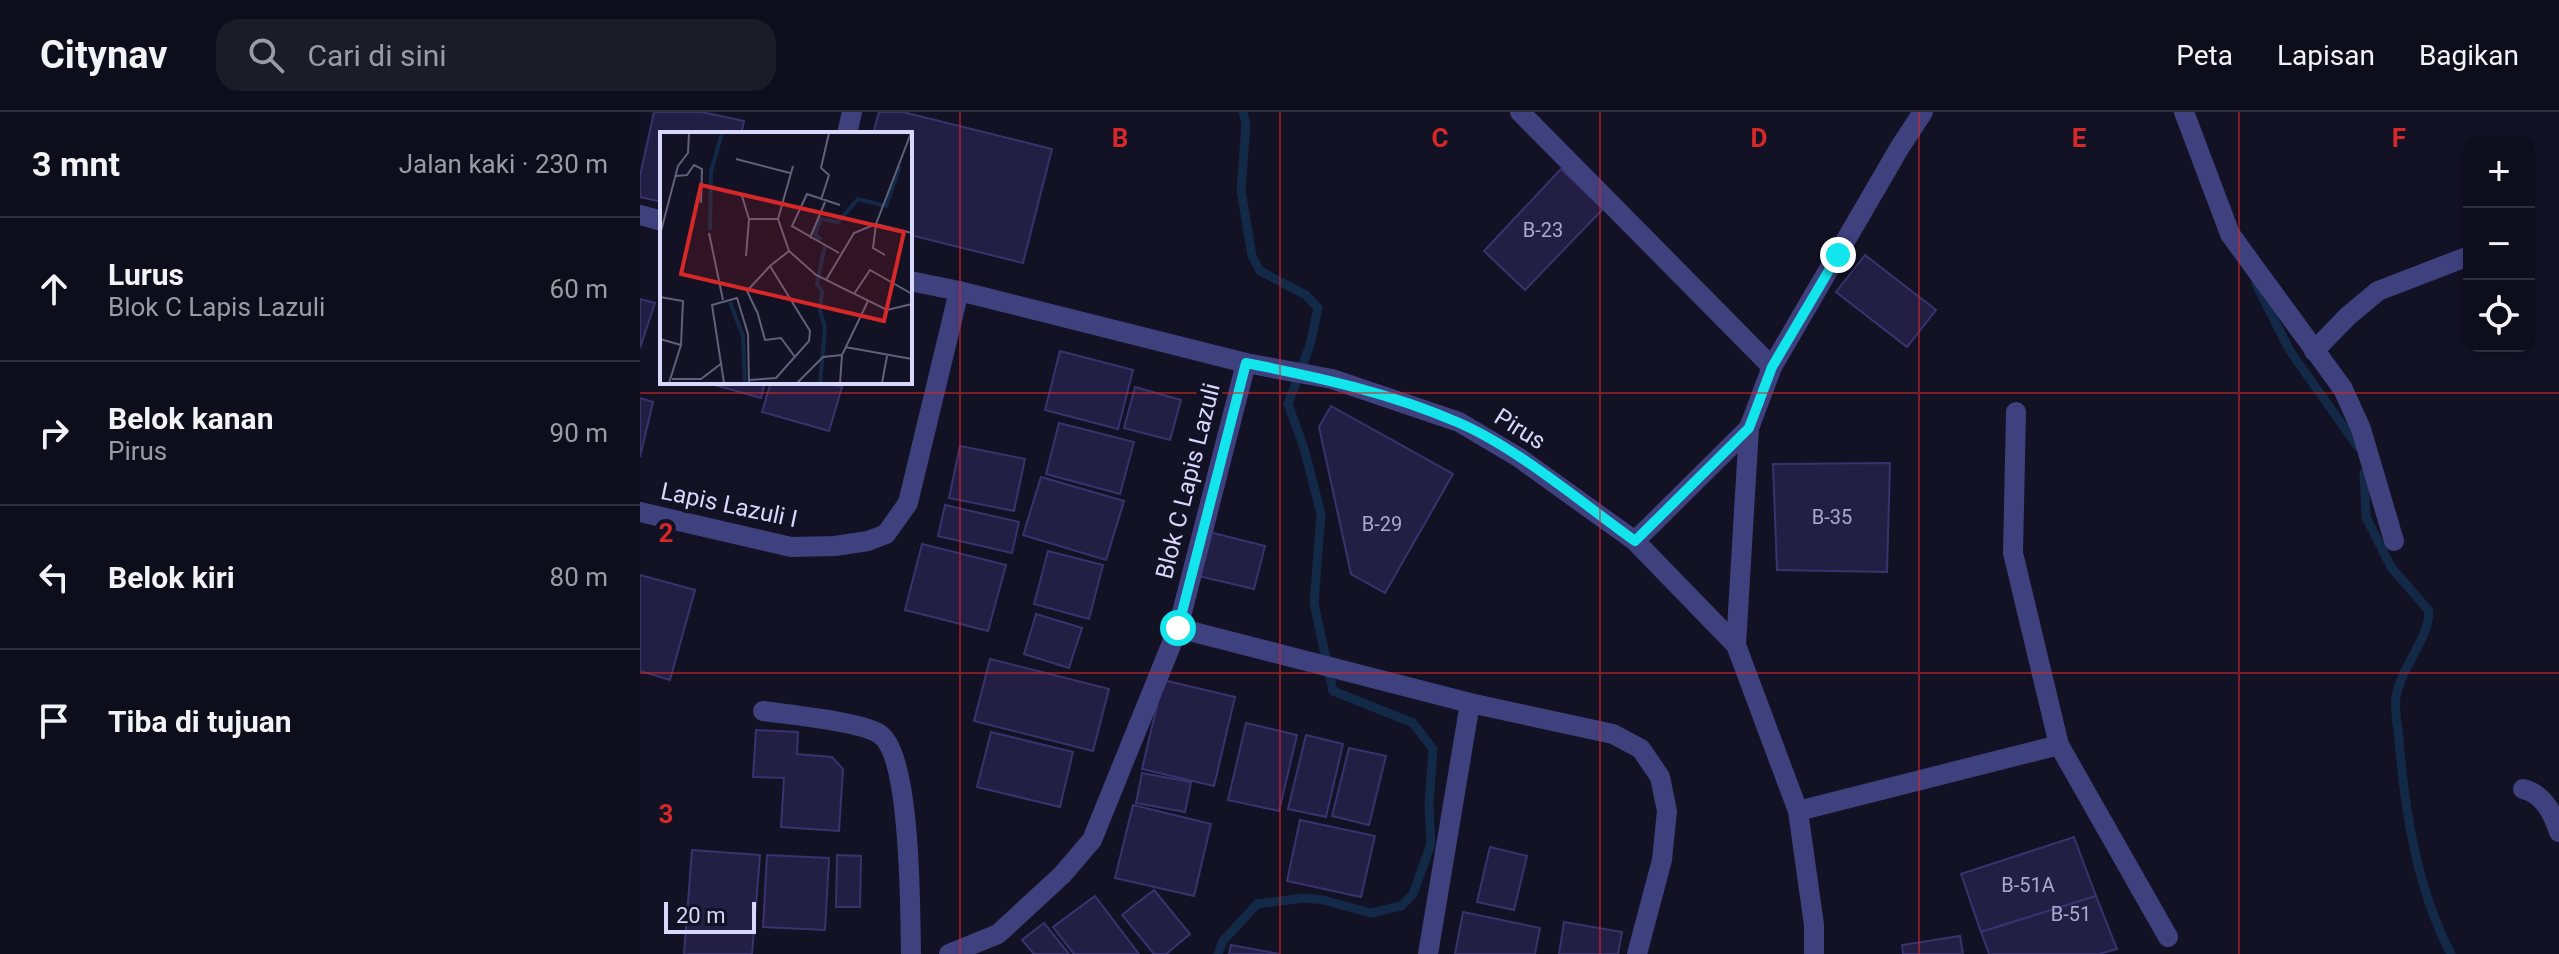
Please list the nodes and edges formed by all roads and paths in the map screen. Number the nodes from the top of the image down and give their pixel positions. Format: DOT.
graph roads {
  1 [pos="852,112"];
  2 [pos="1520,112"];
  3 [pos="1923,112"];
  4 [pos="2184,112"];
  5 [pos="847,132"];
  6 [pos="640,215"];
  7 [pos="660,220"];
  8 [pos="2463,258"];
  9 [pos="912,281"];
  10 [pos="959,291"];
  11 [pos="2314,351"];
  12 [pos="1246,363"];
  13 [pos="1772,367"];
  14 [pos="2016,412"];
  15 [pos="1749,428"];
  16 [pos="640,512"];
  17 [pos="1635,541"];
  18 [pos="2394,541"];
  19 [pos="1178,628"];
  20 [pos="1736,645"];
  21 [pos="1470,703"];
  22 [pos="763,711"];
  23 [pos="2059,745"];
  24 [pos="2523,789"];
  25 [pos="1798,811"];
  26 [pos="2559,832"];
  27 [pos="2168,937"];
  28 [pos="911,954"];
  29 [pos="949,954"];
  30 [pos="1428,954"];
  31 [pos="1637,954"];
  32 [pos="1814,954"];
  1 -- 5 [label="street"];
  2 -- 13 [label="street"];
  3 -- 13 [label="street"];
  4 -- 11 [label="street"];
  6 -- 7 [label="street"];
  8 -- 11 [label="street"];
  9 -- 10 [label="street, Pirus"];
  10 -- 12 [label="street, Pirus"];
  10 -- 16 [label="street, Lapis Lazuli I"];
  11 -- 18 [label="street"];
  12 -- 17 [label="street, Pirus"];
  12 -- 19 [label="street, Blok C Lapis Lazuli"];
  13 -- 15 [label="street"];
  14 -- 23 [label="street"];
  15 -- 17 [label="street"];
  15 -- 20 [label="street"];
  17 -- 20 [label="street, Pirus"];
  19 -- 21 [label="street"];
  19 -- 29 [label="street, Blok C Lapis Lazuli"];
  20 -- 25 [label="street, Pirus"];
  21 -- 30 [label="street"];
  21 -- 31 [label="street"];
  22 -- 28 [label="street"];
  23 -- 25 [label="street"];
  23 -- 27 [label="street"];
  24 -- 26 [label="street"];
  25 -- 32 [label="street, Pirus"];
}
